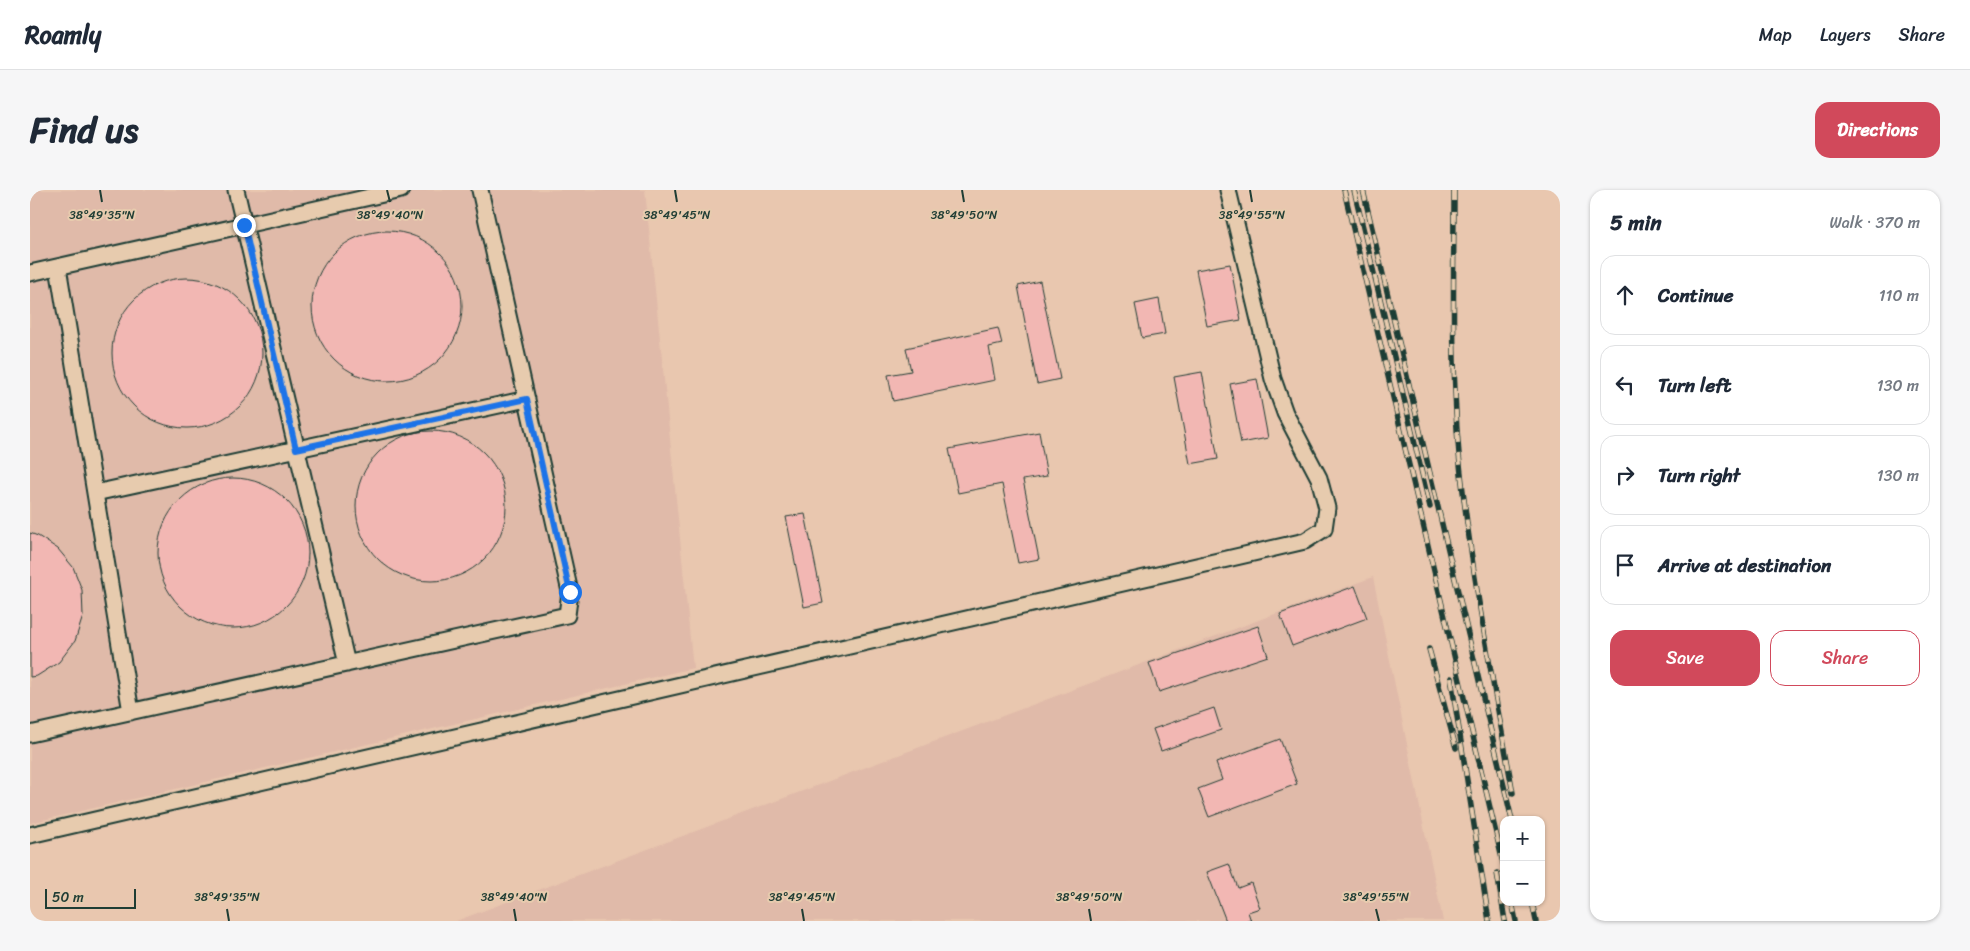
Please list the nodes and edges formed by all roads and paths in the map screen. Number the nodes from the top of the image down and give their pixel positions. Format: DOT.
graph roads {
  1 [pos="236,190"];
  2 [pos="401,190"];
  3 [pos="480,190"];
  4 [pos="1228,190"];
  5 [pos="244,225"];
  6 [pos="58,267"];
  7 [pos="30,273"];
  8 [pos="527,399"];
  9 [pos="296,449"];
  10 [pos="95,493"];
  11 [pos="346,664"];
  12 [pos="131,712"];
  13 [pos="30,734"];
  14 [pos="30,835"];
  1 -- 5 [label="street"];
  2 -- 5 [label="street"];
  3 -- 8 [label="street"];
  4 -- 14 [label="street"];
  5 -- 6 [label="street"];
  5 -- 9 [label="street"];
  6 -- 7 [label="street"];
  6 -- 10 [label="street"];
  8 -- 9 [label="street"];
  8 -- 11 [label="street"];
  9 -- 10 [label="street"];
  9 -- 11 [label="street"];
  10 -- 12 [label="street"];
  11 -- 12 [label="street"];
  12 -- 13 [label="street"];
}
